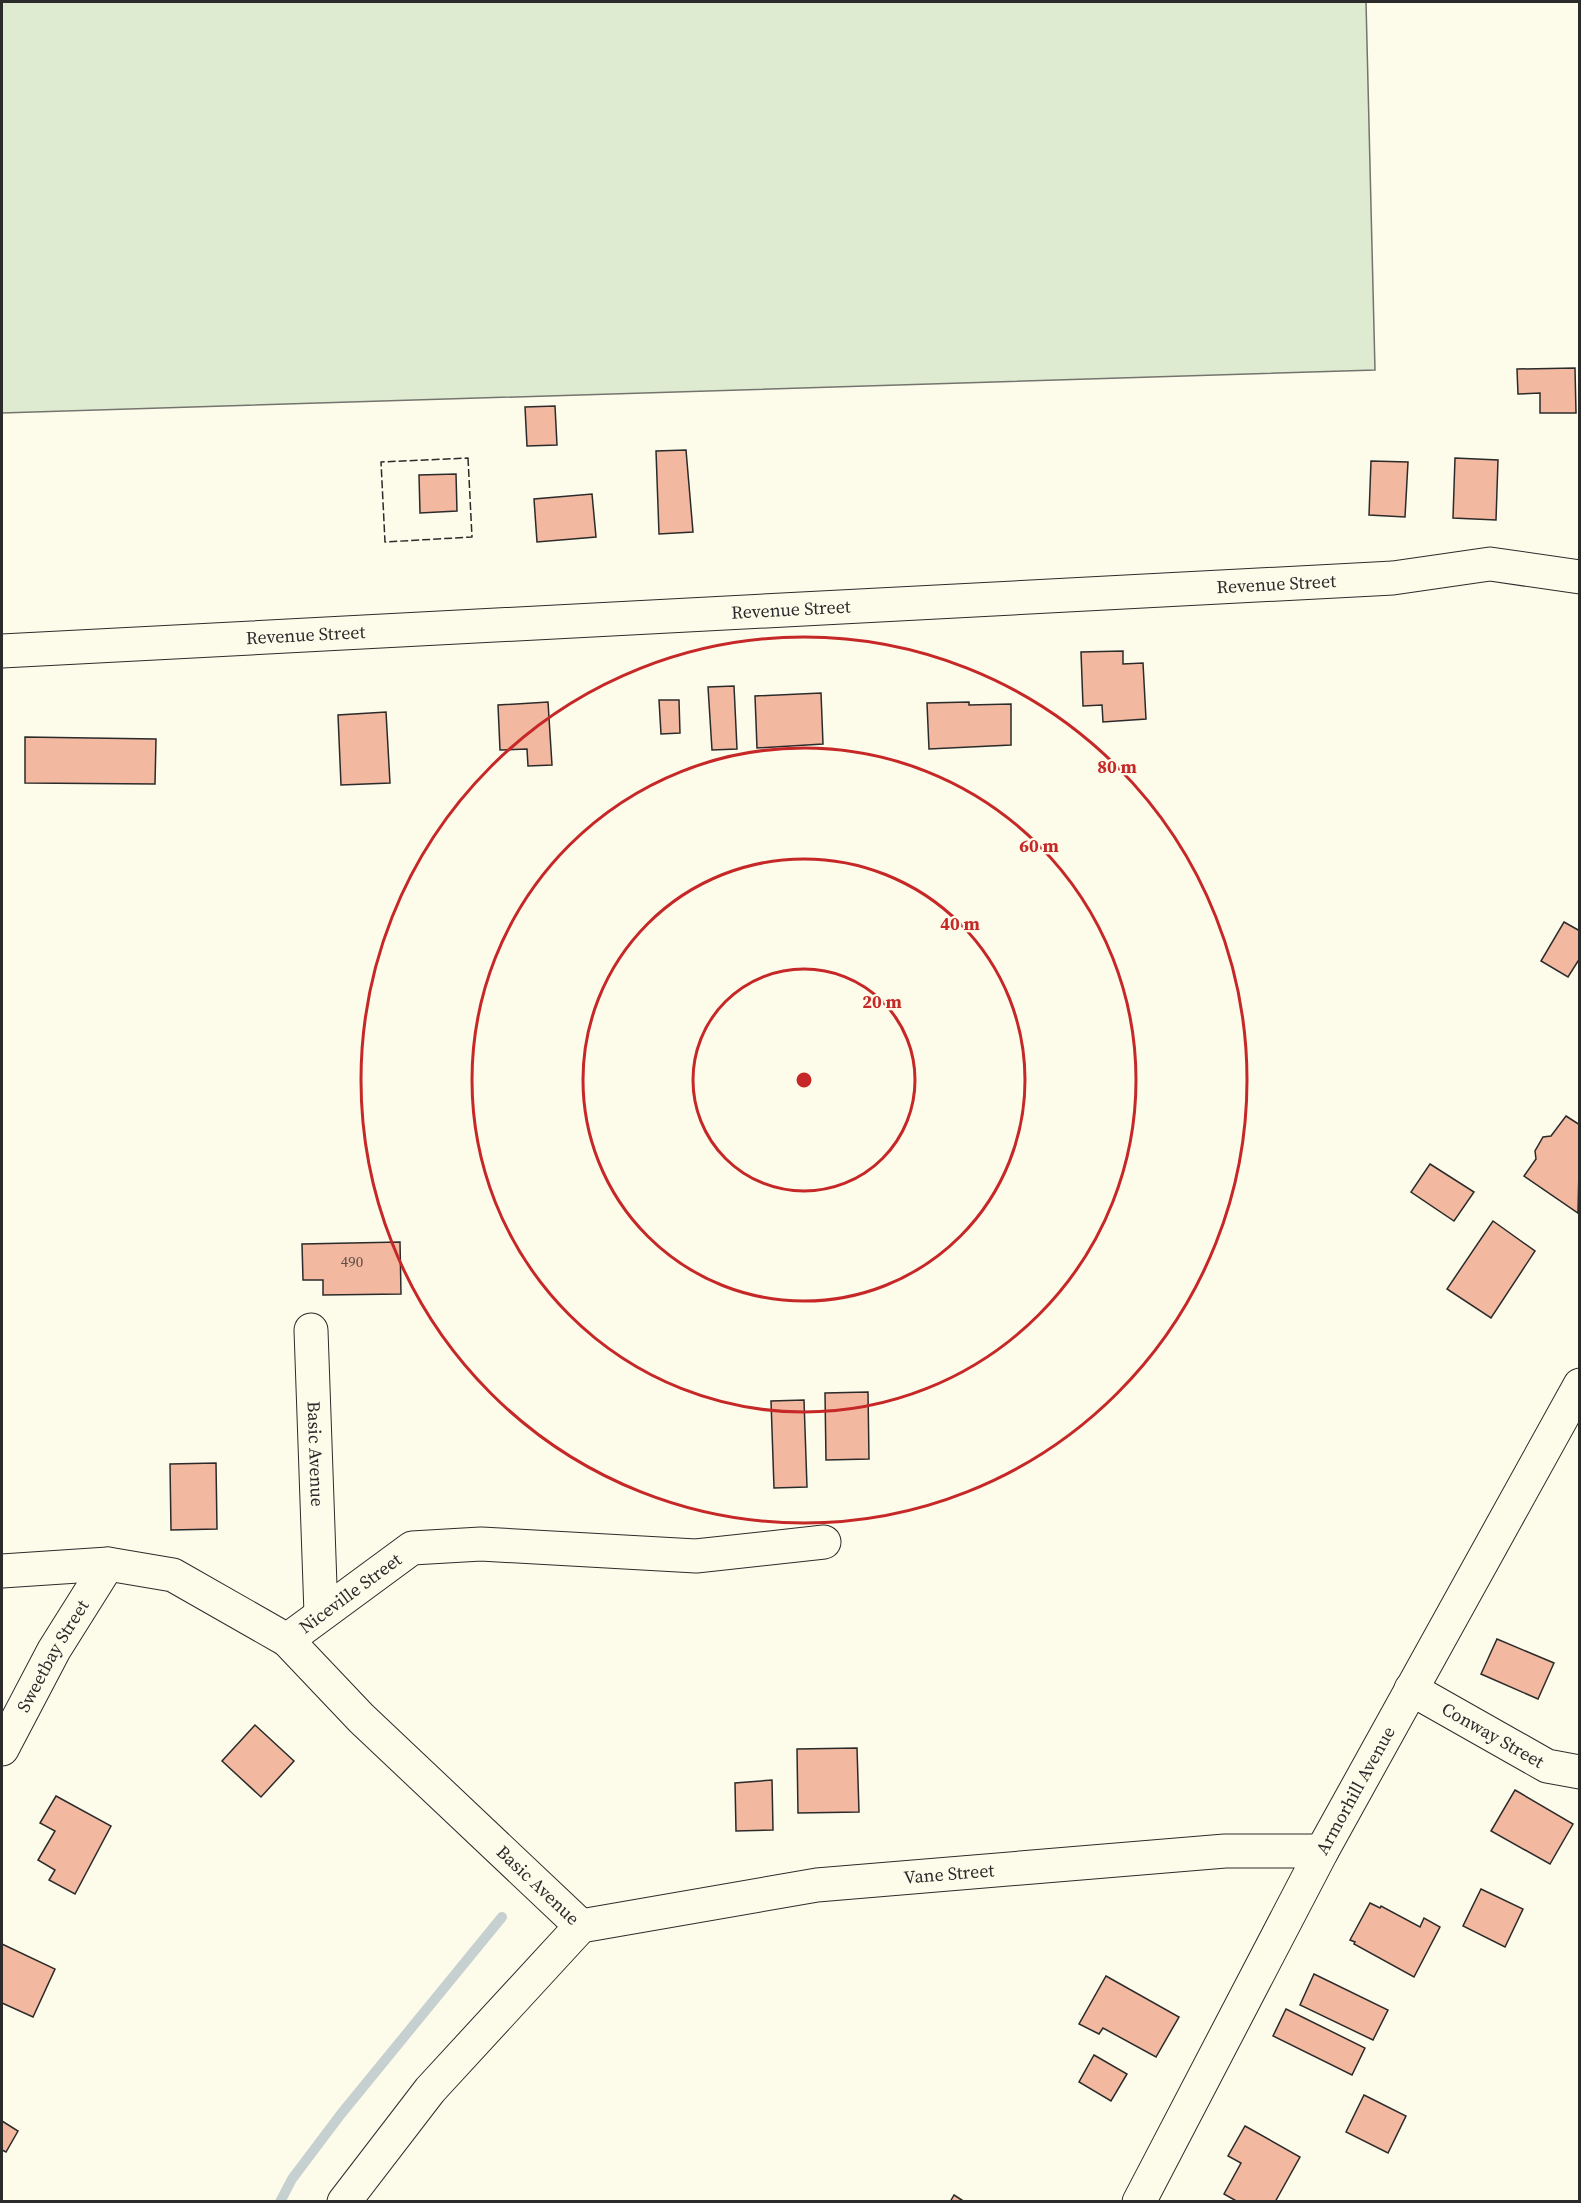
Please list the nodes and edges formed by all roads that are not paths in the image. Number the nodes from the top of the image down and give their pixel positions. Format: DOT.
graph roads {
  1 [pos="1580,577"];
  2 [pos="2,651"];
  3 [pos="311,1330"];
  4 [pos="1580,1385"];
  5 [pos="825,1542"];
  6 [pos="108,1564"];
  7 [pos="2,1571"];
  8 [pos="321,1614"];
  9 [pos="287,1640"];
  10 [pos="1411,1689"];
  11 [pos="2,1749"];
  12 [pos="1580,1772"];
  13 [pos="1322,1851"];
  14 [pos="581,1926"];
  15 [pos="344,2202"];
  16 [pos="1138,2202"];
  1 -- 2 [label="street, Revenue Street"];
  3 -- 8 [label="street, Basic Avenue"];
  4 -- 10 [label="street, Armorhill Avenue"];
  5 -- 8 [label="street, Niceville Street"];
  6 -- 7 [label="street, Niceville Street"];
  6 -- 9 [label="street, Niceville Street"];
  6 -- 11 [label="street, Sweetbay Street"];
  8 -- 9 [label="street, Niceville Street"];
  9 -- 14 [label="street, Basic Avenue"];
  10 -- 12 [label="street, Conway Street"];
  10 -- 13 [label="street, Armorhill Avenue"];
  13 -- 14 [label="street, Vane Street"];
  13 -- 16 [label="street, Armorhill Avenue"];
  14 -- 15 [label="street, Basic Avenue"];
}
